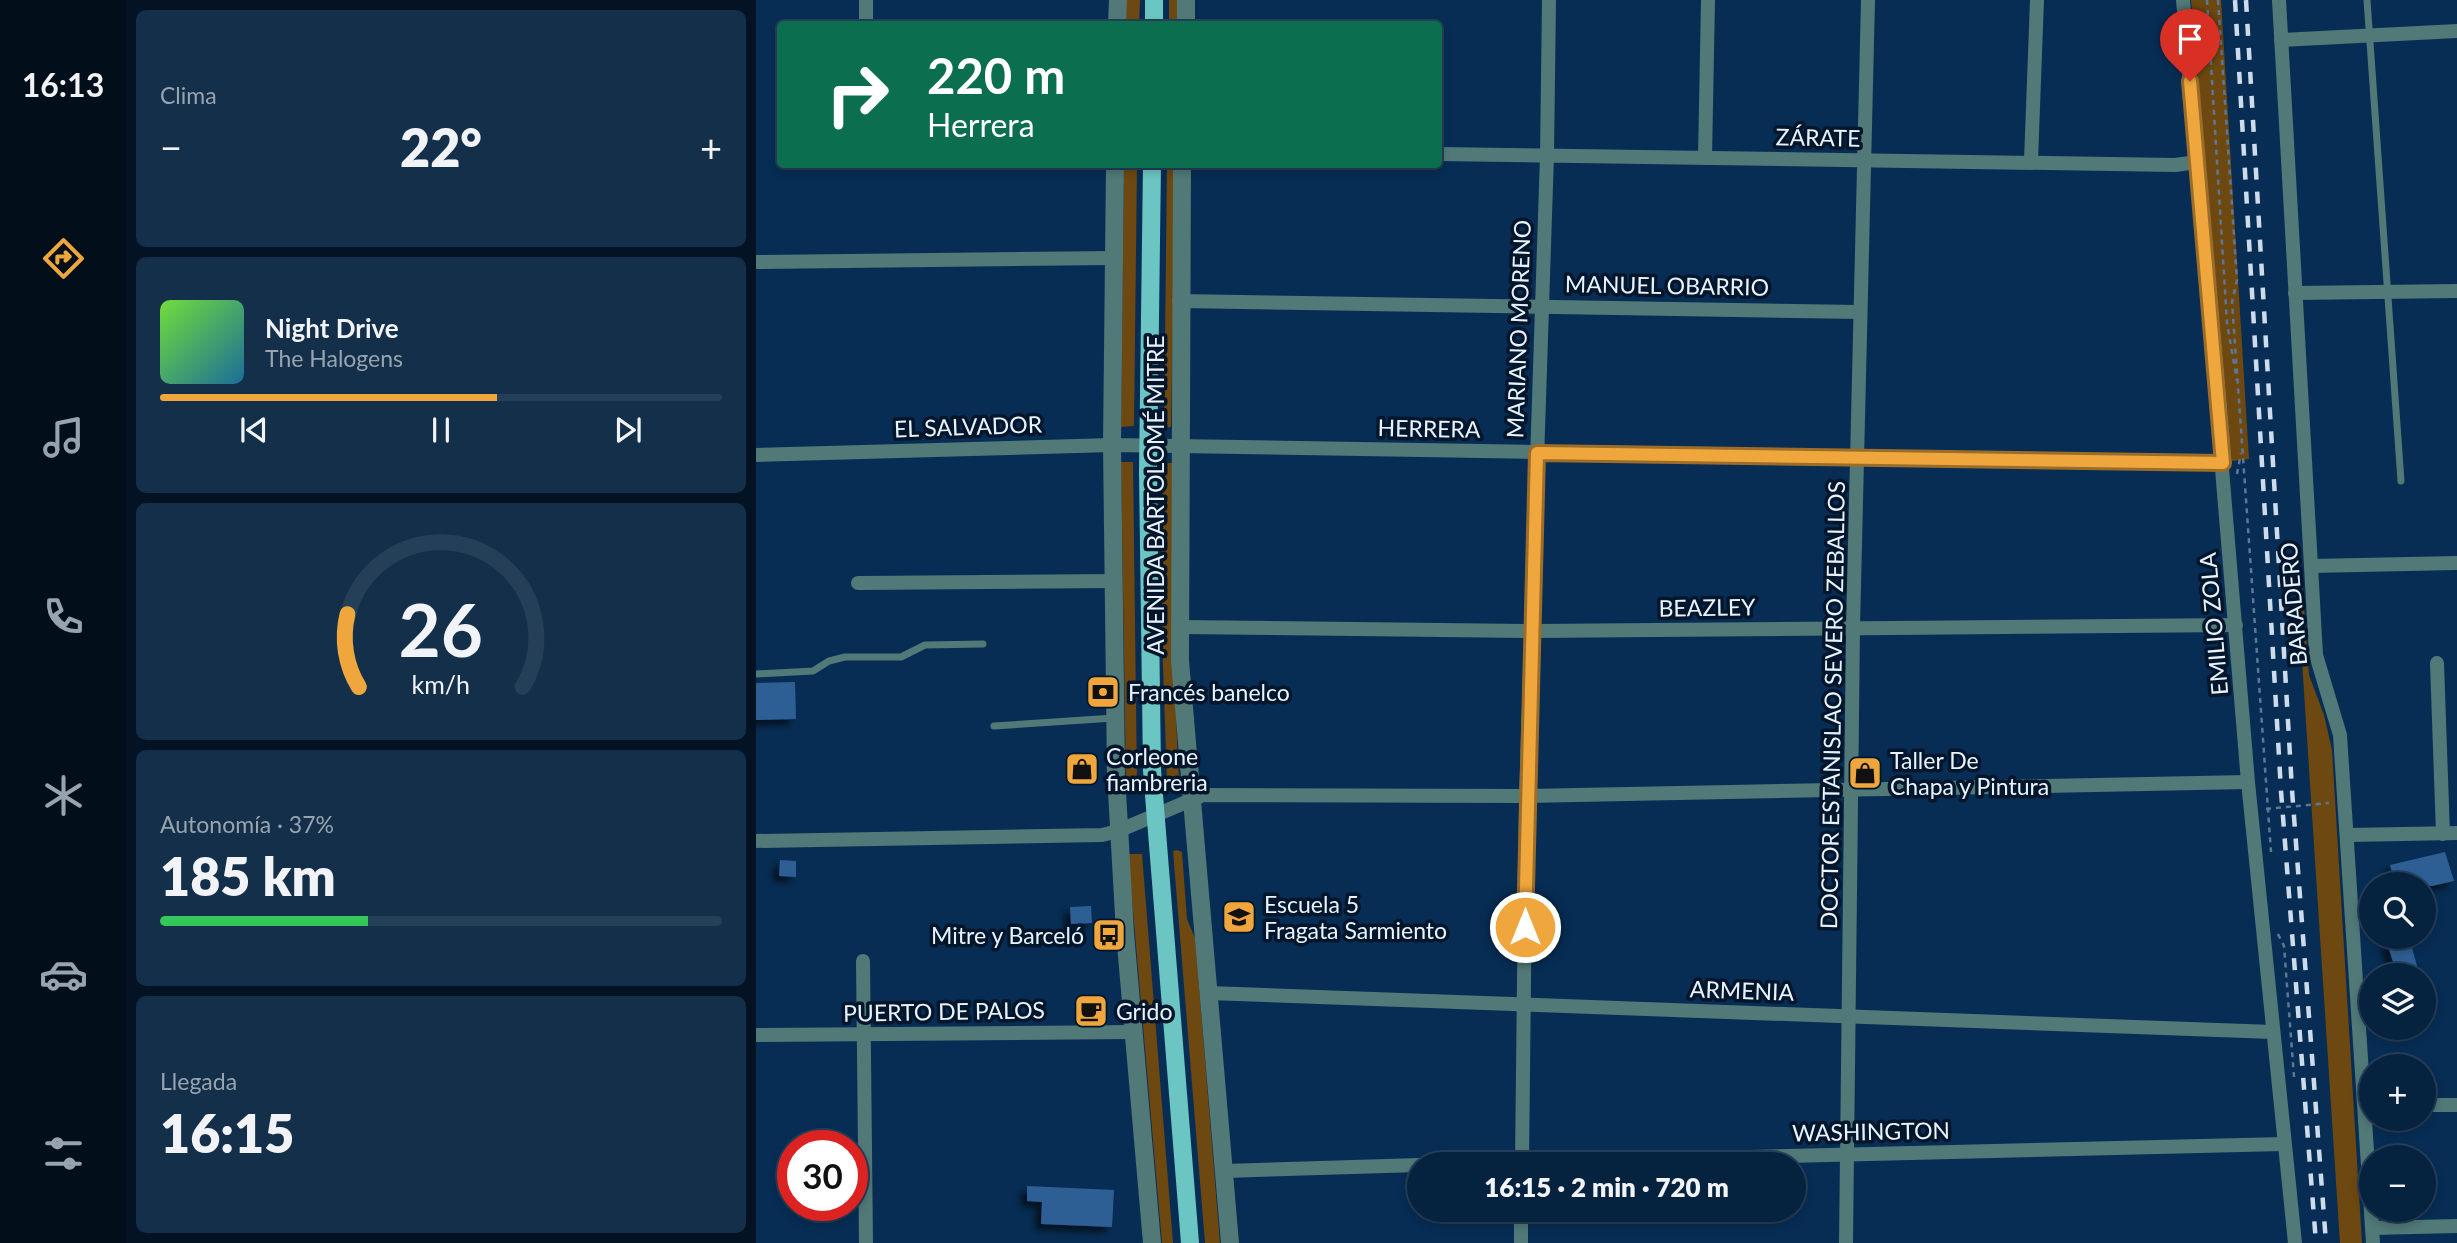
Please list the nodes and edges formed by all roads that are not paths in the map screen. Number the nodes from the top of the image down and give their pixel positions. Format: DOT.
graph roads {
  1 [pos="866,0"];
  2 [pos="1118,0"];
  3 [pos="1154,0"];
  4 [pos="1186,0"];
  5 [pos="1549,0"];
  6 [pos="1708,0"];
  7 [pos="1868,0"];
  8 [pos="2037,0"];
  9 [pos="2183,0"];
  10 [pos="2279,0"];
  11 [pos="2367,0"];
  12 [pos="866,21"];
  13 [pos="1117,21"];
  14 [pos="1154,21"];
  15 [pos="1185,21"];
  16 [pos="2457,31"];
  17 [pos="2369,35"];
  18 [pos="2281,40"];
  19 [pos="1442,154"];
  20 [pos="1547,155"];
  21 [pos="1704,158"];
  22 [pos="1863,160"];
  23 [pos="2031,161"];
  24 [pos="2197,162"];
  25 [pos="1115,168"];
  26 [pos="1152,168"];
  27 [pos="1182,168"];
  28 [pos="1114,258"];
  29 [pos="756,262"];
  30 [pos="2457,291"];
  31 [pos="2386,292"];
  32 [pos="2295,293"];
  33 [pos="1179,300"];
  34 [pos="1541,305"];
  35 [pos="1859,312"];
  36 [pos="1112,445"];
  37 [pos="1148,446"];
  38 [pos="1181,447"];
  39 [pos="1537,453"];
  40 [pos="756,455"];
  41 [pos="1859,457"];
  42 [pos="2223,463"];
  43 [pos="2401,481"];
  44 [pos="2457,563"];
  45 [pos="2311,566"];
  46 [pos="1114,581"];
  47 [pos="858,583"];
  48 [pos="2236,625"];
  49 [pos="1180,627"];
  50 [pos="1853,628"];
  51 [pos="1532,631"];
  52 [pos="983,644"];
  53 [pos="2437,663"];
  54 [pos="756,674"];
  55 [pos="1115,718"];
  56 [pos="994,726"];
  57 [pos="2248,782"];
  58 [pos="1852,789"];
  59 [pos="1526,796"];
  60 [pos="1191,798"];
  61 [pos="1155,814"];
  62 [pos="1118,831"];
  63 [pos="2450,833"];
  64 [pos="2348,835"];
  65 [pos="756,842"];
  66 [pos="863,961"];
  67 [pos="1209,993"];
  68 [pos="1525,1005"];
  69 [pos="1850,1017"];
  70 [pos="1133,1032"];
  71 [pos="2273,1032"];
  72 [pos="756,1035"];
  73 [pos="865,1035"];
  74 [pos="2364,1054"];
  75 [pos="2436,1105"];
  76 [pos="2457,1105"];
  77 [pos="2369,1131"];
  78 [pos="2284,1144"];
  79 [pos="1522,1152"];
  80 [pos="1847,1154"];
  81 [pos="1806,1155"];
  82 [pos="1407,1165"];
  83 [pos="1225,1171"];
  84 [pos="1521,1222"];
  85 [pos="2457,1226"];
  86 [pos="2372,1228"];
  87 [pos="866,1243"];
  88 [pos="1152,1243"];
  89 [pos="1190,1243"];
  90 [pos="1230,1243"];
  91 [pos="1521,1243"];
  92 [pos="1846,1243"];
  93 [pos="2295,1243"];
  94 [pos="2373,1243"];
  1 -- 12 [label="street"];
  2 -- 13 [label="street"];
  3 -- 14 [label="main road"];
  4 -- 15 [label="street"];
  5 -- 20 [label="street, MARIANO MORENO"];
  6 -- 21 [label="street"];
  7 -- 22 [label="street, DOCTOR ESTANISLAO SEVERO ZEBALLOS"];
  8 -- 23 [label="street"];
  9 -- 24 [label="street, EMILIO ZOLA"];
  10 -- 18 [label="street, BARADERO"];
  11 -- 17 [label="lane"];
  16 -- 17 [label="street"];
  17 -- 18 [label="street"];
  17 -- 31 [label="lane"];
  18 -- 32 [label="street, BARADERO"];
  19 -- 20 [label="street, ZÁRATE"];
  20 -- 21 [label="street, ZÁRATE"];
  20 -- 34 [label="street, MARIANO MORENO"];
  21 -- 22 [label="street, ZÁRATE"];
  22 -- 23 [label="street, ZÁRATE"];
  22 -- 35 [label="street, DOCTOR ESTANISLAO SEVERO ZEBALLOS"];
  23 -- 24 [label="street, ZÁRATE"];
  24 -- 42 [label="street, EMILIO ZOLA"];
  25 -- 28 [label="street, AVENIDA BARTOLOMÉ MITRE"];
  26 -- 37 [label="main road, AVENIDA BARTOLOMÉ MITRE"];
  27 -- 33 [label="street, AVENIDA BARTOLOMÉ MITRE"];
  28 -- 29 [label="street"];
  28 -- 36 [label="street, AVENIDA BARTOLOMÉ MITRE"];
  30 -- 31 [label="street"];
  31 -- 32 [label="street"];
  31 -- 43 [label="lane"];
  32 -- 45 [label="street, BARADERO"];
  33 -- 34 [label="street, MANUEL OBARRIO"];
  33 -- 38 [label="street, AVENIDA BARTOLOMÉ MITRE"];
  34 -- 35 [label="street, MANUEL OBARRIO"];
  34 -- 39 [label="street, MARIANO MORENO"];
  35 -- 41 [label="street, DOCTOR ESTANISLAO SEVERO ZEBALLOS"];
  36 -- 37 [label="street, EL SALVADOR"];
  36 -- 40 [label="street, EL SALVADOR"];
  36 -- 46 [label="street, AVENIDA BARTOLOMÉ MITRE"];
  37 -- 38 [label="street, EL SALVADOR"];
  37 -- 61 [label="main road, AVENIDA BARTOLOMÉ MITRE"];
  38 -- 39 [label="street, HERRERA"];
  38 -- 49 [label="street, AVENIDA BARTOLOMÉ MITRE"];
  39 -- 41 [label="street, HERRERA"];
  39 -- 51 [label="street, MARIANO MORENO"];
  41 -- 42 [label="street, HERRERA"];
  41 -- 50 [label="street, DOCTOR ESTANISLAO SEVERO ZEBALLOS"];
  42 -- 48 [label="street, EMILIO ZOLA"];
  44 -- 45 [label="street"];
  45 -- 64 [label="street, BARADERO"];
  46 -- 47 [label="street"];
  46 -- 55 [label="street, AVENIDA BARTOLOMÉ MITRE"];
  48 -- 50 [label="street, BEAZLEY"];
  48 -- 57 [label="street, EMILIO ZOLA"];
  49 -- 51 [label="street, BEAZLEY"];
  49 -- 60 [label="street, AVENIDA BARTOLOMÉ MITRE"];
  50 -- 51 [label="street, BEAZLEY"];
  50 -- 58 [label="street, DOCTOR ESTANISLAO SEVERO ZEBALLOS"];
  51 -- 59 [label="street, MARIANO MORENO"];
  52 -- 54 [label="lane"];
  53 -- 63 [label="street"];
  55 -- 56 [label="lane"];
  55 -- 62 [label="street, AVENIDA BARTOLOMÉ MITRE"];
  57 -- 58 [label="street"];
  57 -- 71 [label="street, EMILIO ZOLA"];
  58 -- 59 [label="street"];
  58 -- 69 [label="street, DOCTOR ESTANISLAO SEVERO ZEBALLOS"];
  59 -- 60 [label="street"];
  59 -- 68 [label="street, MARIANO MORENO"];
  60 -- 61 [label="street"];
  60 -- 67 [label="street, AVENIDA BARTOLOMÉ MITRE"];
  61 -- 62 [label="street"];
  61 -- 89 [label="main road, AVENIDA BARTOLOMÉ MITRE"];
  62 -- 65 [label="street"];
  62 -- 70 [label="street, AVENIDA BARTOLOMÉ MITRE"];
  63 -- 64 [label="street"];
  64 -- 74 [label="street, BARADERO"];
  66 -- 73 [label="street"];
  67 -- 68 [label="street, ARMENIA"];
  67 -- 83 [label="street, AVENIDA BARTOLOMÉ MITRE"];
  68 -- 69 [label="street, ARMENIA"];
  68 -- 79 [label="street, MARIANO MORENO"];
  69 -- 71 [label="street, ARMENIA"];
  69 -- 80 [label="street, DOCTOR ESTANISLAO SEVERO ZEBALLOS"];
  70 -- 73 [label="street, PUERTO DE PALOS"];
  70 -- 88 [label="street, AVENIDA BARTOLOMÉ MITRE"];
  71 -- 78 [label="street, EMILIO ZOLA"];
  72 -- 73 [label="street, PUERTO DE PALOS"];
  73 -- 87 [label="street"];
  75 -- 76 [label="street"];
  77 -- 86 [label="street, BARADERO"];
  78 -- 80 [label="street, WASHINGTON"];
  78 -- 93 [label="street, EMILIO ZOLA"];
  80 -- 81 [label="street, WASHINGTON"];
  80 -- 92 [label="street, DOCTOR ESTANISLAO SEVERO ZEBALLOS"];
  82 -- 83 [label="street"];
  83 -- 90 [label="street, AVENIDA BARTOLOMÉ MITRE"];
  84 -- 91 [label="street"];
  85 -- 86 [label="street"];
  86 -- 94 [label="street, BARADERO"];
}
